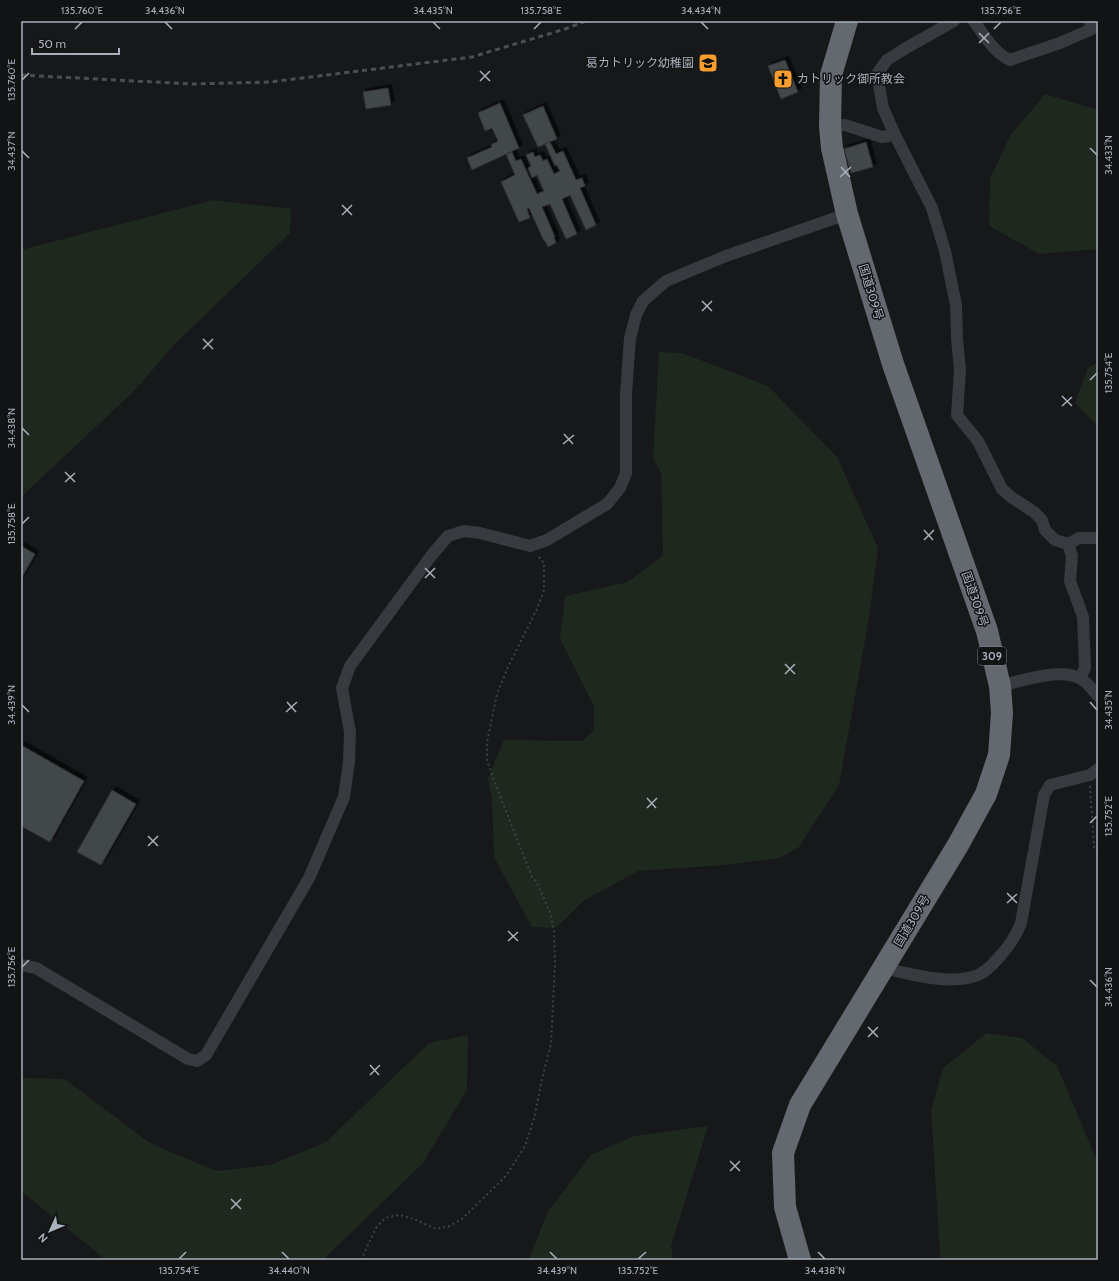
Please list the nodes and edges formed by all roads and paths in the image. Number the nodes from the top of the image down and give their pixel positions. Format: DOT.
graph roads {
  1 [pos="848,21"];
  2 [pos="954,21"];
  3 [pos="974,21"];
  4 [pos="1090,21"];
  5 [pos="830,126"];
  6 [pos="894,136"];
  7 [pos="847,214"];
  8 [pos="1098,538"];
  9 [pos="1068,544"];
  10 [pos="530,546"];
  11 [pos="1080,678"];
  12 [pos="1000,686"];
  13 [pos="1098,696"];
  14 [pos="1094,772"];
  15 [pos="1098,853"];
  16 [pos="21,965"];
  17 [pos="883,968"];
  18 [pos="361,1260"];
  19 [pos="800,1260"];
  1 -- 5 [label="highway, 国道309号 / 309"];
  2 -- 6 [label="street"];
  3 -- 4 [label="street"];
  5 -- 6 [label="street"];
  5 -- 7 [label="highway, 国道309号 / 309"];
  6 -- 9 [label="street"];
  7 -- 10 [label="street"];
  7 -- 12 [label="highway, 国道309号 / 309"];
  8 -- 9 [label="street"];
  9 -- 11 [label="street"];
  10 -- 16 [label="street"];
  10 -- 18 [label="path"];
  11 -- 12 [label="street"];
  11 -- 13 [label="street"];
  12 -- 17 [label="highway, 国道309号 / 309"];
  14 -- 15 [label="path"];
  14 -- 17 [label="street"];
  17 -- 19 [label="highway, 国道309号 / 309"];
}
